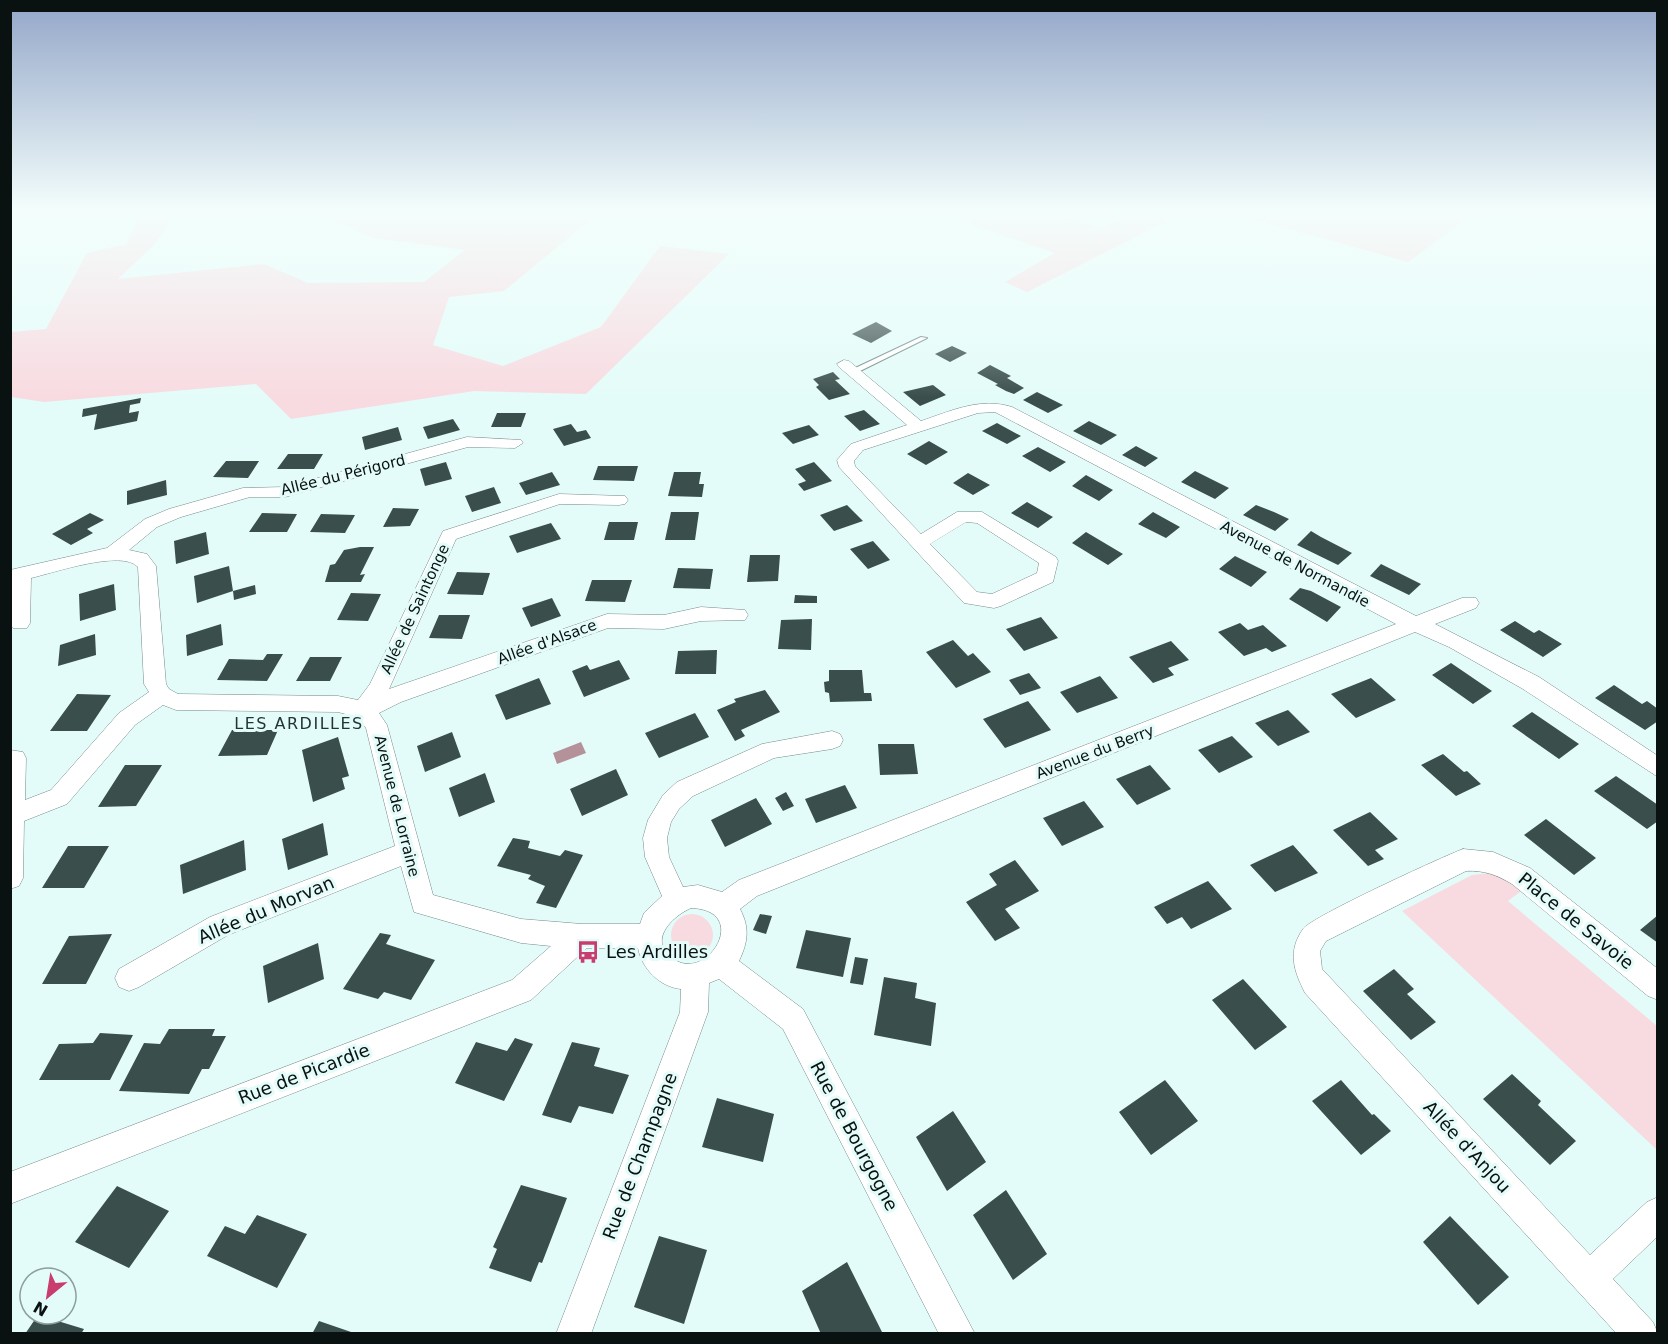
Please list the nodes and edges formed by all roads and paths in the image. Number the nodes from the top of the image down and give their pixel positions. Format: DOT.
graph roads {
  1 [pos="923,338"];
  2 [pos="849,368"];
  3 [pos="919,427"];
  4 [pos="515,443"];
  5 [pos="619,500"];
  6 [pos="920,542"];
  7 [pos="113,553"];
  8 [pos="16,576"];
  9 [pos="1469,603"];
  10 [pos="738,615"];
  11 [pos="20,623"];
  12 [pos="1415,625"];
  13 [pos="161,695"];
  14 [pos="364,710"];
  15 [pos="832,740"];
  16 [pos="15,758"];
  17 [pos="1658,768"];
  18 [pos="12,816"];
  19 [pos="408,852"];
  20 [pos="10,878"];
  21 [pos="676,899"];
  22 [pos="724,906"];
  23 [pos="582,936"];
  24 [pos="648,936"];
  25 [pos="1305,953"];
  26 [pos="708,969"];
  27 [pos="129,978"];
  28 [pos="1658,987"];
  29 [pos="10,1188"];
  30 [pos="1658,1213"];
  31 [pos="1589,1278"];
  32 [pos="573,1334"];
  33 [pos="958,1334"];
  34 [pos="1641,1334"];
  1 -- 2 [label="lane"];
  2 -- 3 [label="street"];
  3 -- 6 [label="street, Avenue de Normandie"];
  3 -- 12 [label="street, Avenue de Normandie"];
  4 -- 7 [label="street, Allée du Périgord"];
  5 -- 14 [label="street, Allée de Saintonge"];
  6 -- 6 [label="street"];
  7 -- 8 [label="street"];
  7 -- 13 [label="street"];
  8 -- 11 [label="street"];
  9 -- 12 [label="street, Avenue du Berry"];
  10 -- 14 [label="street, Allée d'Alsace"];
  12 -- 17 [label="street, Avenue de Normandie"];
  12 -- 22 [label="street, Avenue du Berry"];
  13 -- 14 [label="street"];
  13 -- 18 [label="street"];
  14 -- 19 [label="street, Avenue de Lorraine"];
  15 -- 21 [label="street"];
  16 -- 18 [label="street"];
  18 -- 20 [label="street"];
  19 -- 23 [label="street, Avenue de Lorraine"];
  19 -- 27 [label="street, Allée du Morvan"];
  21 -- 22 [label="street"];
  21 -- 24 [label="street"];
  22 -- 26 [label="street"];
  23 -- 24 [label="street, Avenue de Lorraine"];
  23 -- 29 [label="street, Rue de Picardie"];
  24 -- 26 [label="street"];
  25 -- 28 [label="street, Place de Savoie"];
  25 -- 31 [label="street, Allée d'Anjou"];
  26 -- 32 [label="street, Rue de Champagne"];
  26 -- 33 [label="street, Rue de Bourgogne"];
  30 -- 31 [label="street"];
  31 -- 34 [label="street, Allée d'Anjou"];
}
